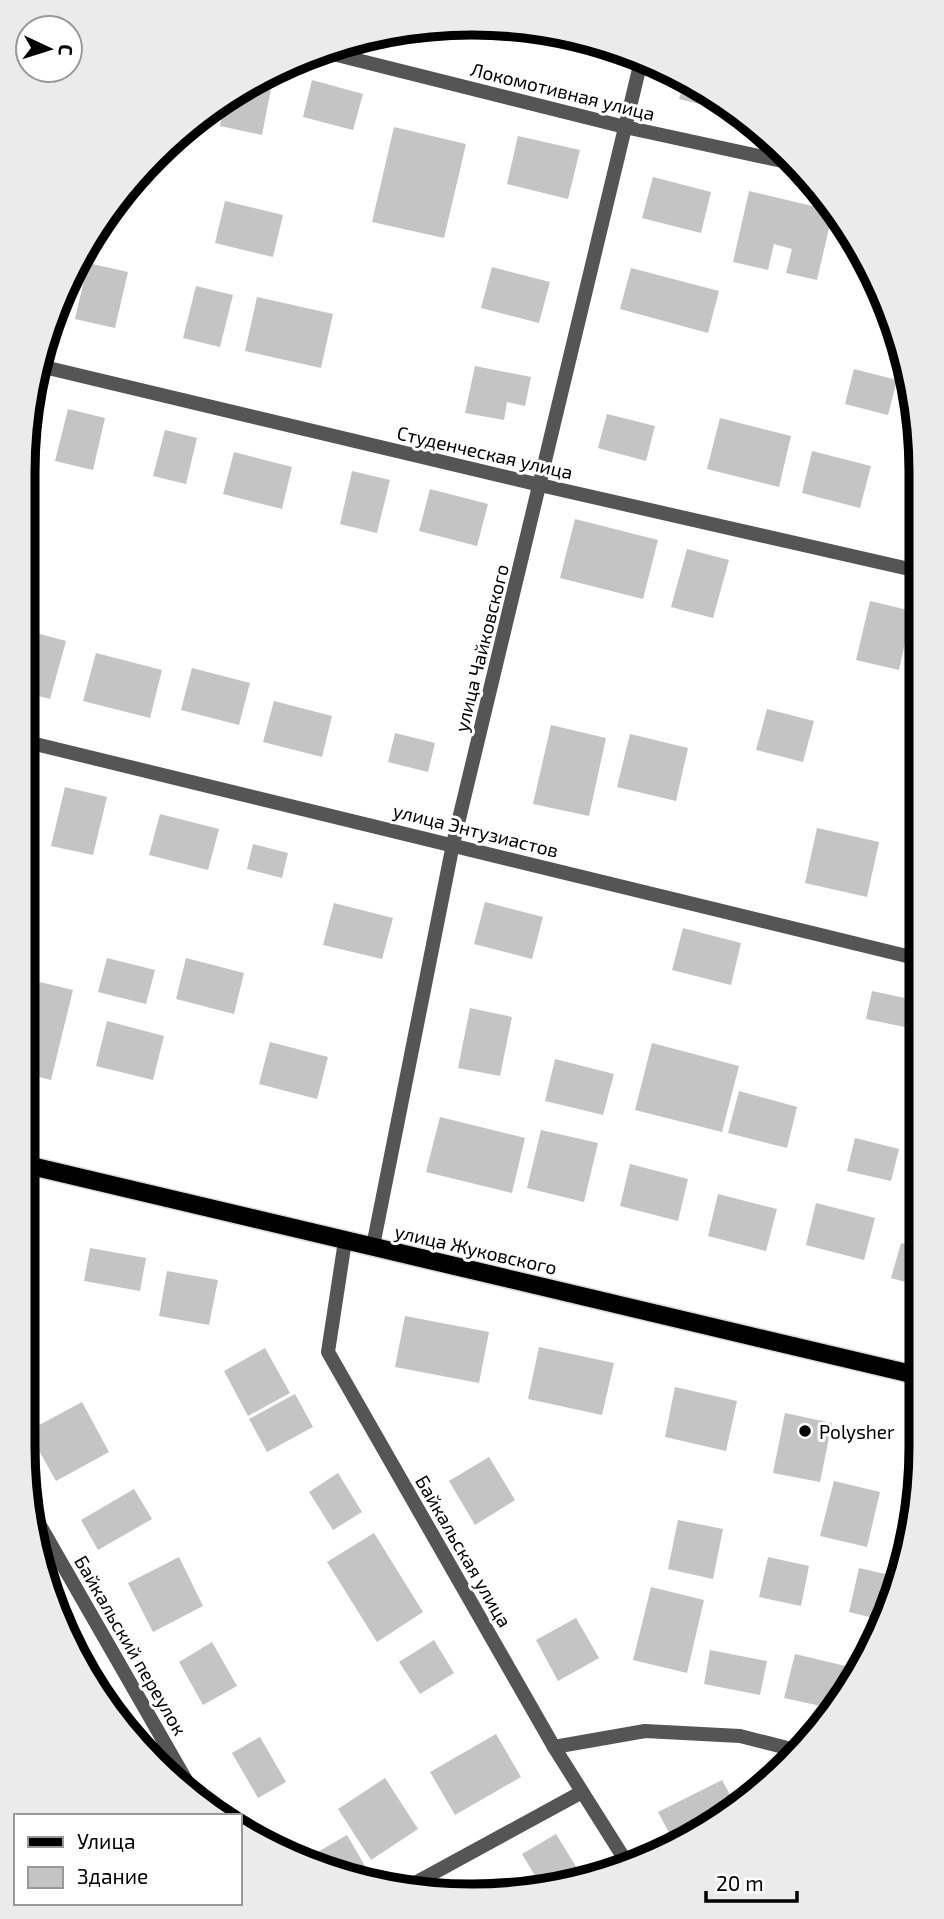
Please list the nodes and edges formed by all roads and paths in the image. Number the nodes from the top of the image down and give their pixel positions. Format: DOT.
graph roads {
  1 [pos="340,56"];
  2 [pos="639,68"];
  3 [pos="625,127"];
  4 [pos="778,160"];
  5 [pos="48,368"];
  6 [pos="540,485"];
  7 [pos="909,569"];
  8 [pos="35,744"];
  9 [pos="453,844"];
  10 [pos="909,957"];
  11 [pos="35,1167"];
  12 [pos="345,1241"];
  13 [pos="373,1247"];
  14 [pos="909,1373"];
  15 [pos="43,1530"];
  16 [pos="554,1747"];
  17 [pos="788,1748"];
  18 [pos="183,1775"];
  19 [pos="582,1792"];
  20 [pos="623,1857"];
  21 [pos="420,1881"];
  1 -- 3 [label="street, Локомотивная улица"];
  2 -- 3 [label="street, улица Чайковского"];
  3 -- 4 [label="street, Локомотивная улица"];
  3 -- 6 [label="street, улица Чайковского"];
  5 -- 6 [label="street, Студенческая улица"];
  6 -- 7 [label="street, Студенческая улица"];
  6 -- 9 [label="street, улица Чайковского"];
  8 -- 9 [label="street, улица Энтузиастов"];
  9 -- 10 [label="street, улица Энтузиастов"];
  9 -- 13 [label="street, улица Чайковского"];
  11 -- 12 [label="main road, улица Жуковского"];
  12 -- 13 [label="main road, улица Жуковского"];
  12 -- 16 [label="street, Байкальская улица"];
  13 -- 14 [label="main road, улица Жуковского"];
  15 -- 18 [label="street, Байкальский переулок"];
  16 -- 17 [label="street"];
  16 -- 19 [label="street, Байкальская улица"];
  19 -- 20 [label="street, Байкальская улица"];
  19 -- 21 [label="street"];
}
